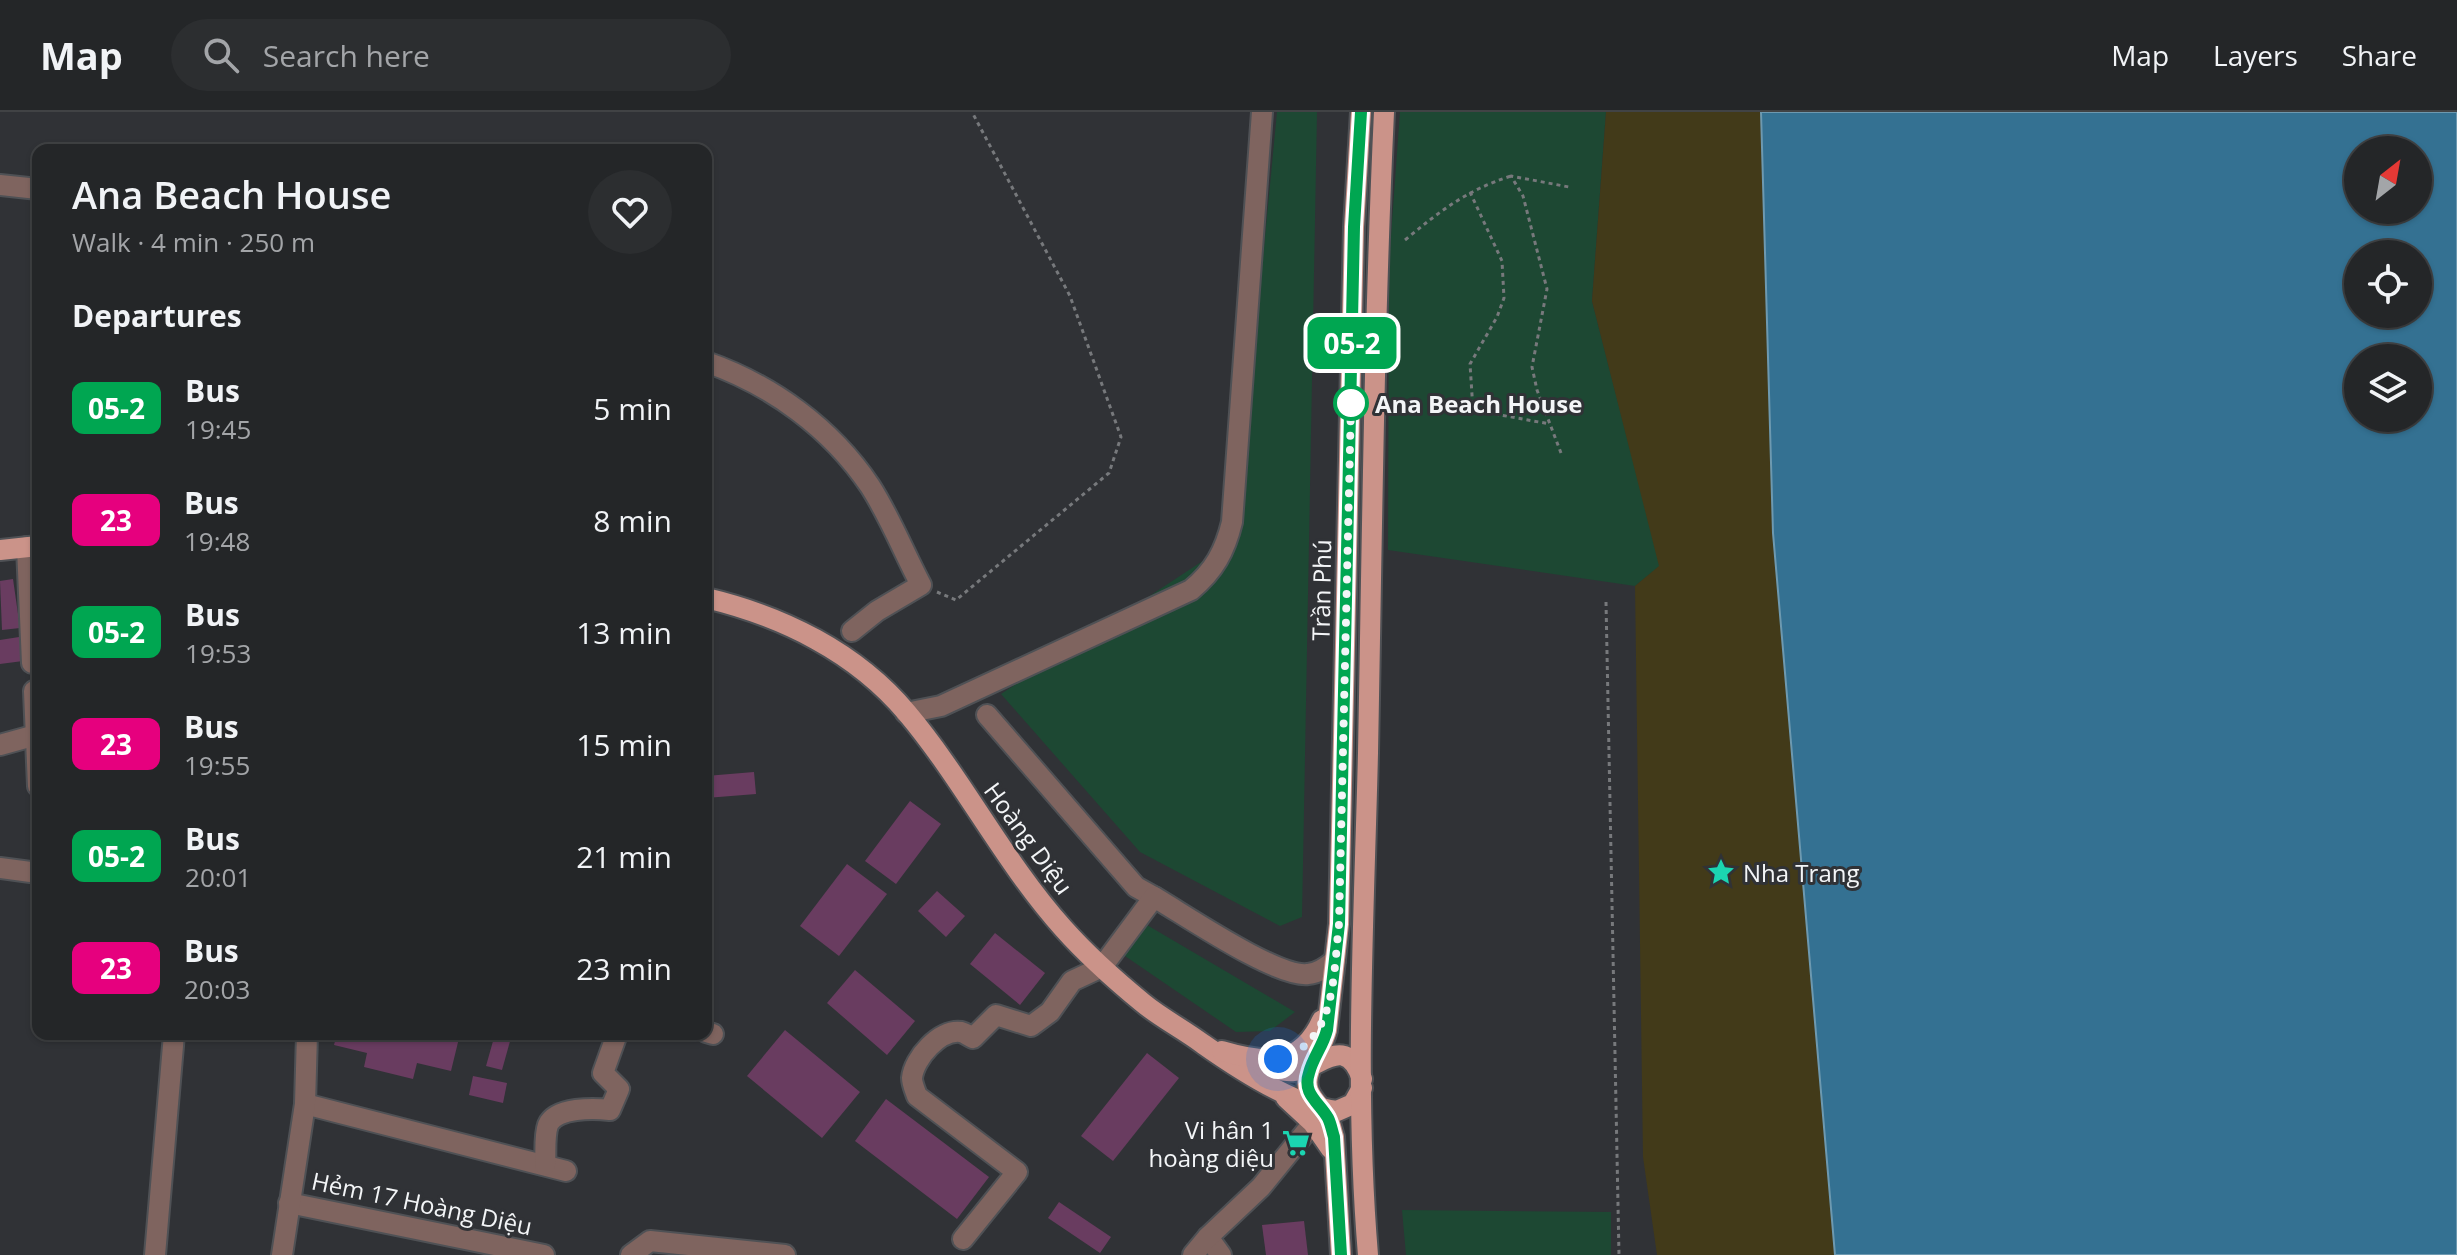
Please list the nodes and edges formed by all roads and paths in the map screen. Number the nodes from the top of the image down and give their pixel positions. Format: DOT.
graph roads {
  1 [pos="972,112"];
  2 [pos="1262,112"];
  3 [pos="1361,112"];
  4 [pos="1384,112"];
  5 [pos="1511,176"];
  6 [pos="0,185"];
  7 [pos="1569,187"];
  8 [pos="32,188"];
  9 [pos="1470,192"];
  10 [pos="1405,240"];
  11 [pos="712,365"];
  12 [pos="1550,424"];
  13 [pos="1561,453"];
  14 [pos="32,546"];
  15 [pos="0,550"];
  16 [pos="921,585"];
  17 [pos="712,600"];
  18 [pos="1606,602"];
  19 [pos="852,631"];
  20 [pos="32,663"];
  21 [pos="906,713"];
  22 [pos="987,715"];
  23 [pos="32,736"];
  24 [pos="0,745"];
  25 [pos="0,868"];
  26 [pos="32,872"];
  27 [pos="1154,897"];
  28 [pos="1335,960"];
  29 [pos="1102,967"];
  30 [pos="1330,1002"];
  31 [pos="1197,1039"];
  32 [pos="173,1040"];
  33 [pos="307,1040"];
  34 [pos="615,1040"];
  35 [pos="1218,1050"];
  36 [pos="1312,1065"];
  37 [pos="1362,1083"];
  38 [pos="305,1104"];
  39 [pos="1316,1114"];
  40 [pos="545,1165"];
  41 [pos="566,1171"];
  42 [pos="289,1203"];
  43 [pos="1208,1237"];
  44 [pos="963,1239"];
  45 [pos="632,1253"];
  46 [pos="155,1255"];
  47 [pos="282,1255"];
  48 [pos="544,1255"];
  49 [pos="785,1255"];
  50 [pos="1193,1255"];
  51 [pos="1221,1255"];
  52 [pos="1341,1255"];
  53 [pos="1368,1255"];
  54 [pos="1619,1255"];
  1 -- 16 [label="path"];
  2 -- 21 [label="street"];
  3 -- 28 [label="main road, Trần Phú"];
  4 -- 37 [label="main road, Trần Phú"];
  5 -- 7 [label="path"];
  5 -- 9 [label="path"];
  5 -- 12 [label="path"];
  6 -- 8 [label="street"];
  9 -- 10 [label="path"];
  9 -- 12 [label="path"];
  11 -- 16 [label="street"];
  12 -- 13 [label="path"];
  14 -- 15 [label="main road"];
  14 -- 20 [label="street"];
  16 -- 19 [label="street"];
  17 -- 21 [label="main road, Hoàng Diệu"];
  18 -- 54 [label="path"];
  21 -- 29 [label="main road, Hoàng Diệu"];
  22 -- 27 [label="street"];
  23 -- 24 [label="street"];
  25 -- 26 [label="street"];
  27 -- 28 [label="street"];
  27 -- 29 [label="street"];
  28 -- 30 [label="main road, Trần Phú"];
  29 -- 31 [label="main road, Hoàng Diệu"];
  29 -- 44 [label="street"];
  30 -- 35 [label="main road"];
  30 -- 36 [label="main road, Trần Phú"];
  31 -- 35 [label="main road"];
  31 -- 39 [label="main road, Hoàng Diệu"];
  32 -- 46 [label="street"];
  33 -- 38 [label="street"];
  34 -- 40 [label="street"];
  35 -- 36 [label="main road"];
  36 -- 37 [label="main road"];
  36 -- 39 [label="main road"];
  37 -- 39 [label="main road"];
  37 -- 53 [label="main road, Trần Phú"];
  38 -- 40 [label="street"];
  38 -- 42 [label="street"];
  39 -- 43 [label="street"];
  39 -- 52 [label="main road"];
  40 -- 41 [label="street"];
  42 -- 47 [label="street"];
  42 -- 48 [label="street, Hẻm 17 Hoàng Diệu"];
  43 -- 50 [label="street"];
  43 -- 51 [label="street"];
  45 -- 49 [label="street"];
}
